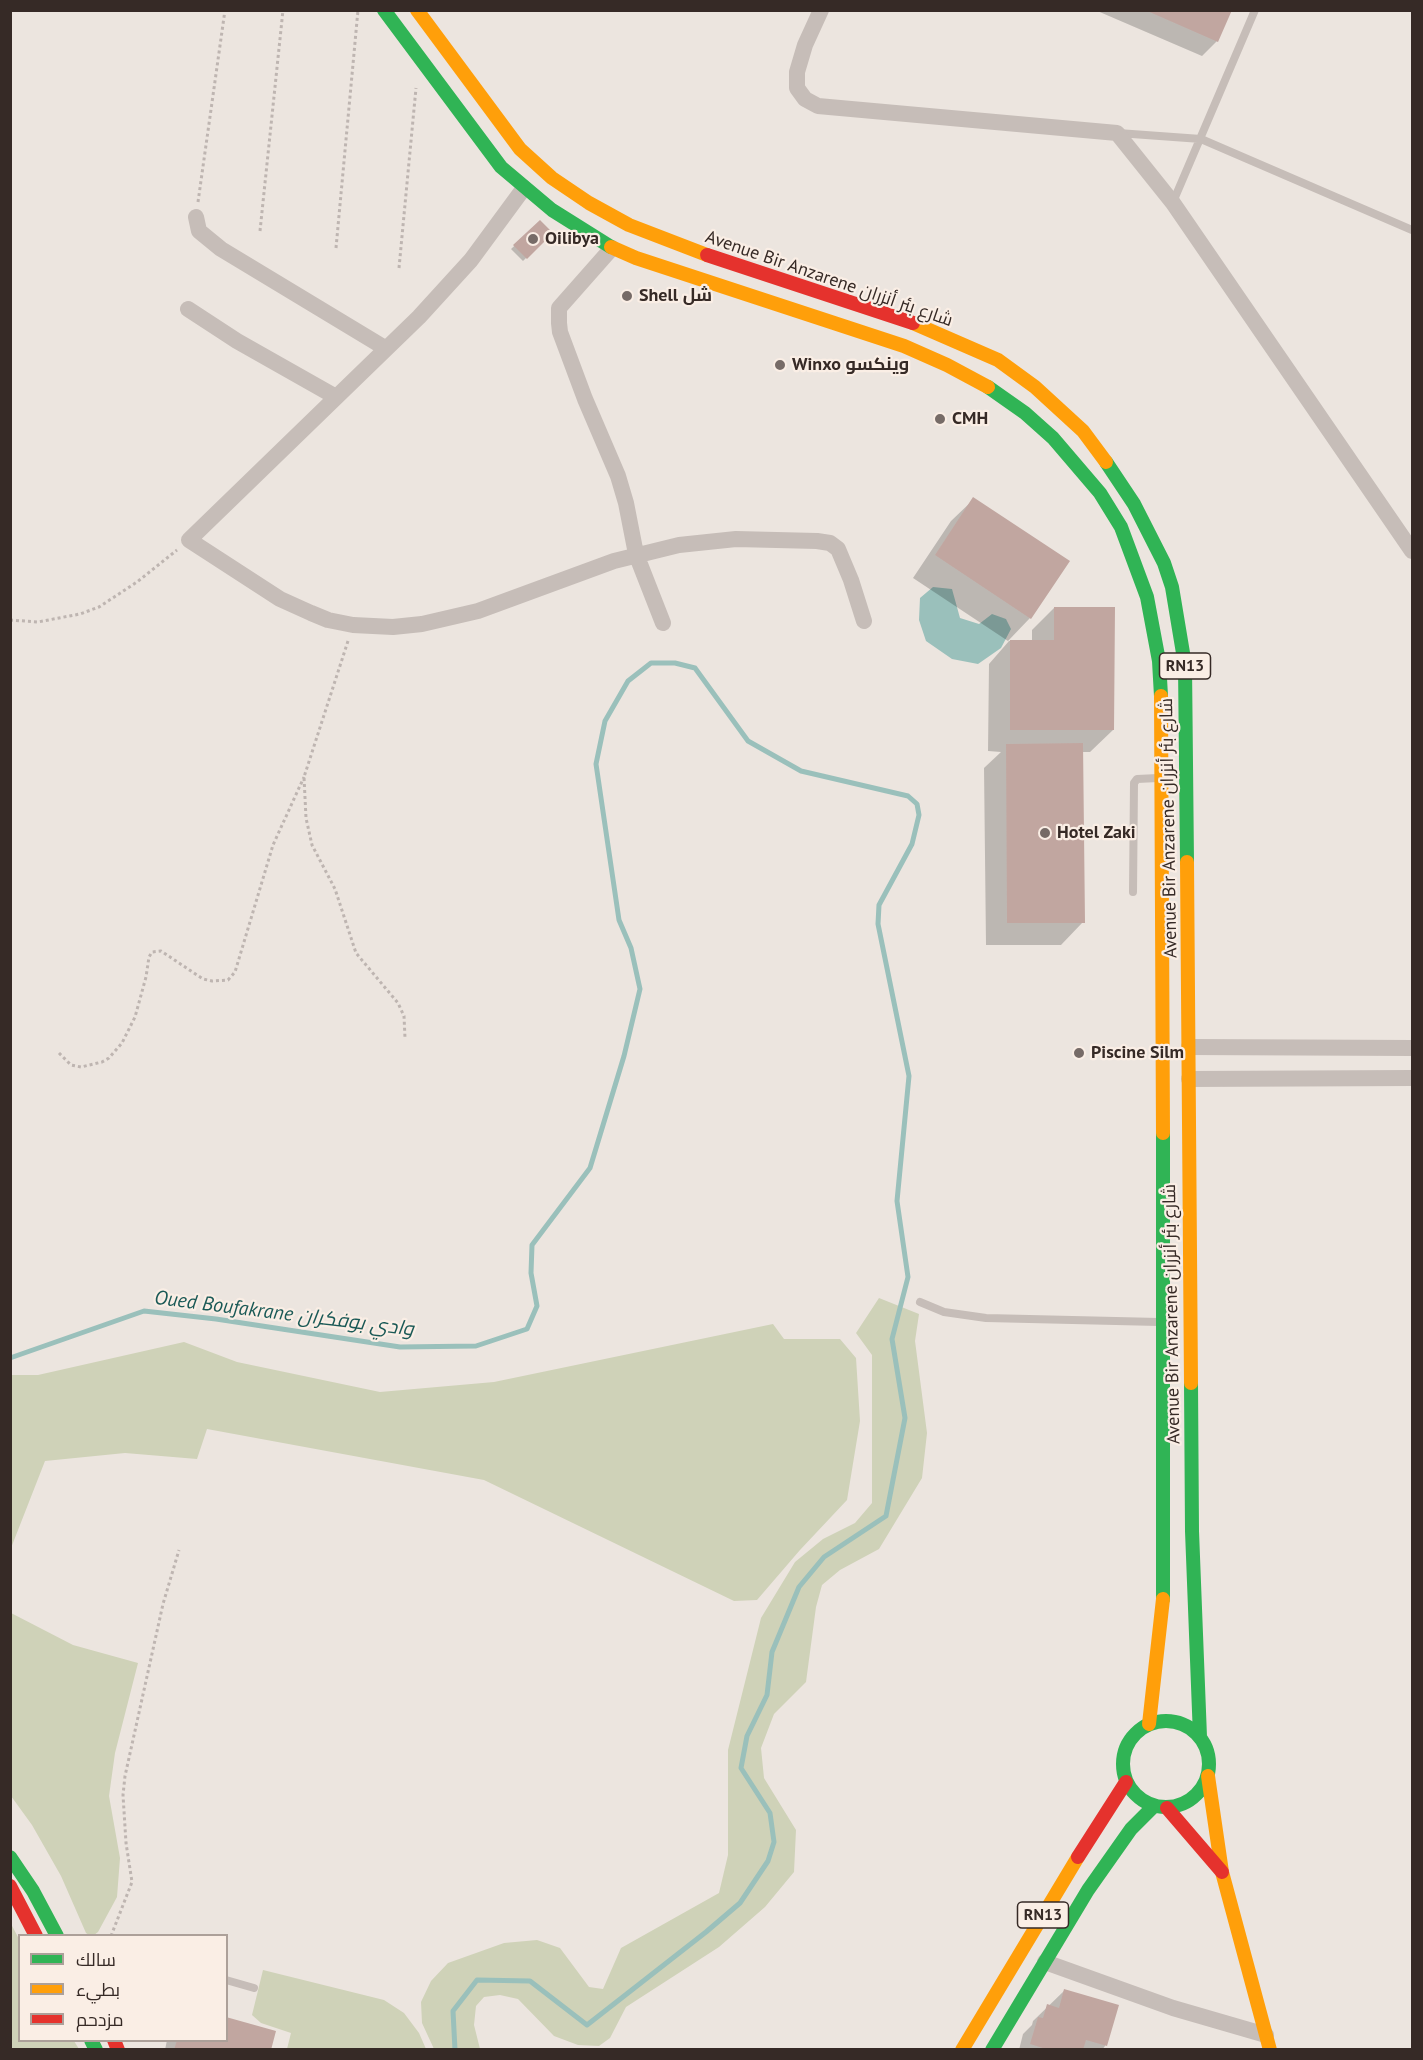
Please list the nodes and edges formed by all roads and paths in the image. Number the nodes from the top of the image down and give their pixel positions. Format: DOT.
graph roads {
  1 [pos="225,10"];
  2 [pos="283,10"];
  3 [pos="358,10"];
  4 [pos="384,10"];
  5 [pos="417,10"];
  6 [pos="821,10"];
  7 [pos="1255,10"];
  8 [pos="419,59"];
  9 [pos="1117,133"];
  10 [pos="1202,139"];
  11 [pos="524,188"];
  12 [pos="1173,203"];
  13 [pos="196,217"];
  14 [pos="1413,230"];
  15 [pos="260,231"];
  16 [pos="336,248"];
  17 [pos="612,248"];
  18 [pos="399,268"];
  19 [pos="188,309"];
  20 [pos="385,348"];
  21 [pos="336,397"];
  22 [pos="189,540"];
  23 [pos="1413,551"];
  24 [pos="636,554"];
  25 [pos="10,620"];
  26 [pos="864,621"];
  27 [pos="663,623"];
  28 [pos="353,625"];
  29 [pos="304,777"];
  30 [pos="1162,778"];
  31 [pos="1133,892"];
  32 [pos="405,1038"];
  33 [pos="1163,1046"];
  34 [pos="1189,1047"];
  35 [pos="1413,1048"];
  36 [pos="59,1053"];
  37 [pos="1163,1078"];
  38 [pos="1413,1078"];
  39 [pos="1189,1079"];
  40 [pos="920,1302"];
  41 [pos="1163,1322"];
  42 [pos="179,1550"];
  43 [pos="1149,1724"];
  44 [pos="1200,1737"];
  45 [pos="1208,1776"];
  46 [pos="1125,1782"];
  47 [pos="1160,1807"];
  48 [pos="10,1857"];
  49 [pos="1222,1872"];
  50 [pos="10,1886"];
  51 [pos="35,1934"];
  52 [pos="56,1934"];
  53 [pos="111,1934"];
  54 [pos="1045,1962"];
  55 [pos="228,1981"];
  56 [pos="254,1988"];
  57 [pos="1268,2042"];
  58 [pos="962,2049"];
  59 [pos="992,2049"];
  1 -- 13 [label="path"];
  2 -- 15 [label="path"];
  3 -- 16 [label="path"];
  4 -- 8 [label="main road, Avenue Bir Anzarene شارع بئر أنزران / RN13"];
  5 -- 34 [label="main road, Avenue Bir Anzarene شارع بئر أنزران / RN13"];
  6 -- 9 [label="street"];
  7 -- 10 [label="lane"];
  8 -- 11 [label="main road, Avenue Bir Anzarene شارع بئر أنزران / RN13"];
  8 -- 18 [label="path"];
  9 -- 10 [label="lane"];
  9 -- 12 [label="street"];
  10 -- 12 [label="lane"];
  10 -- 14 [label="lane"];
  11 -- 17 [label="main road, Avenue Bir Anzarene شارع بئر أنزران / RN13"];
  11 -- 20 [label="street"];
  12 -- 23 [label="street"];
  13 -- 20 [label="street"];
  17 -- 24 [label="street"];
  17 -- 30 [label="main road, Avenue Bir Anzarene شارع بئر أنزران / RN13"];
  19 -- 21 [label="street"];
  20 -- 21 [label="street"];
  21 -- 22 [label="street"];
  22 -- 25 [label="path"];
  22 -- 28 [label="street"];
  24 -- 26 [label="street"];
  24 -- 27 [label="street"];
  24 -- 28 [label="street"];
  28 -- 29 [label="path"];
  29 -- 32 [label="path"];
  29 -- 36 [label="path"];
  30 -- 31 [label="lane"];
  30 -- 33 [label="main road, Avenue Bir Anzarene شارع بئر أنزران / RN13"];
  33 -- 34 [label="main road"];
  33 -- 37 [label="main road, Avenue Bir Anzarene شارع بئر أنزران / RN13"];
  34 -- 35 [label="street"];
  34 -- 39 [label="main road, Avenue Bir Anzarene شارع بئر أنزران / RN13"];
  37 -- 39 [label="main road"];
  37 -- 41 [label="main road, Avenue Bir Anzarene شارع بئر أنزران / RN13"];
  38 -- 39 [label="street"];
  39 -- 44 [label="main road, Avenue Bir Anzarene شارع بئر أنزران / RN13"];
  40 -- 41 [label="lane"];
  41 -- 43 [label="main road, Avenue Bir Anzarene شارع بئر أنزران / RN13"];
  42 -- 53 [label="path"];
  43 -- 44 [label="main road"];
  43 -- 46 [label="main road"];
  44 -- 45 [label="main road, RN13"];
  45 -- 47 [label="main road, RN13"];
  45 -- 49 [label="main road"];
  46 -- 47 [label="main road"];
  46 -- 58 [label="main road, RN13"];
  47 -- 49 [label="main road"];
  47 -- 54 [label="main road, RN13"];
  48 -- 52 [label="main road"];
  49 -- 57 [label="main road"];
  50 -- 51 [label="main road"];
  54 -- 57 [label="street"];
  54 -- 59 [label="main road, RN13"];
  55 -- 56 [label="lane"];
}
